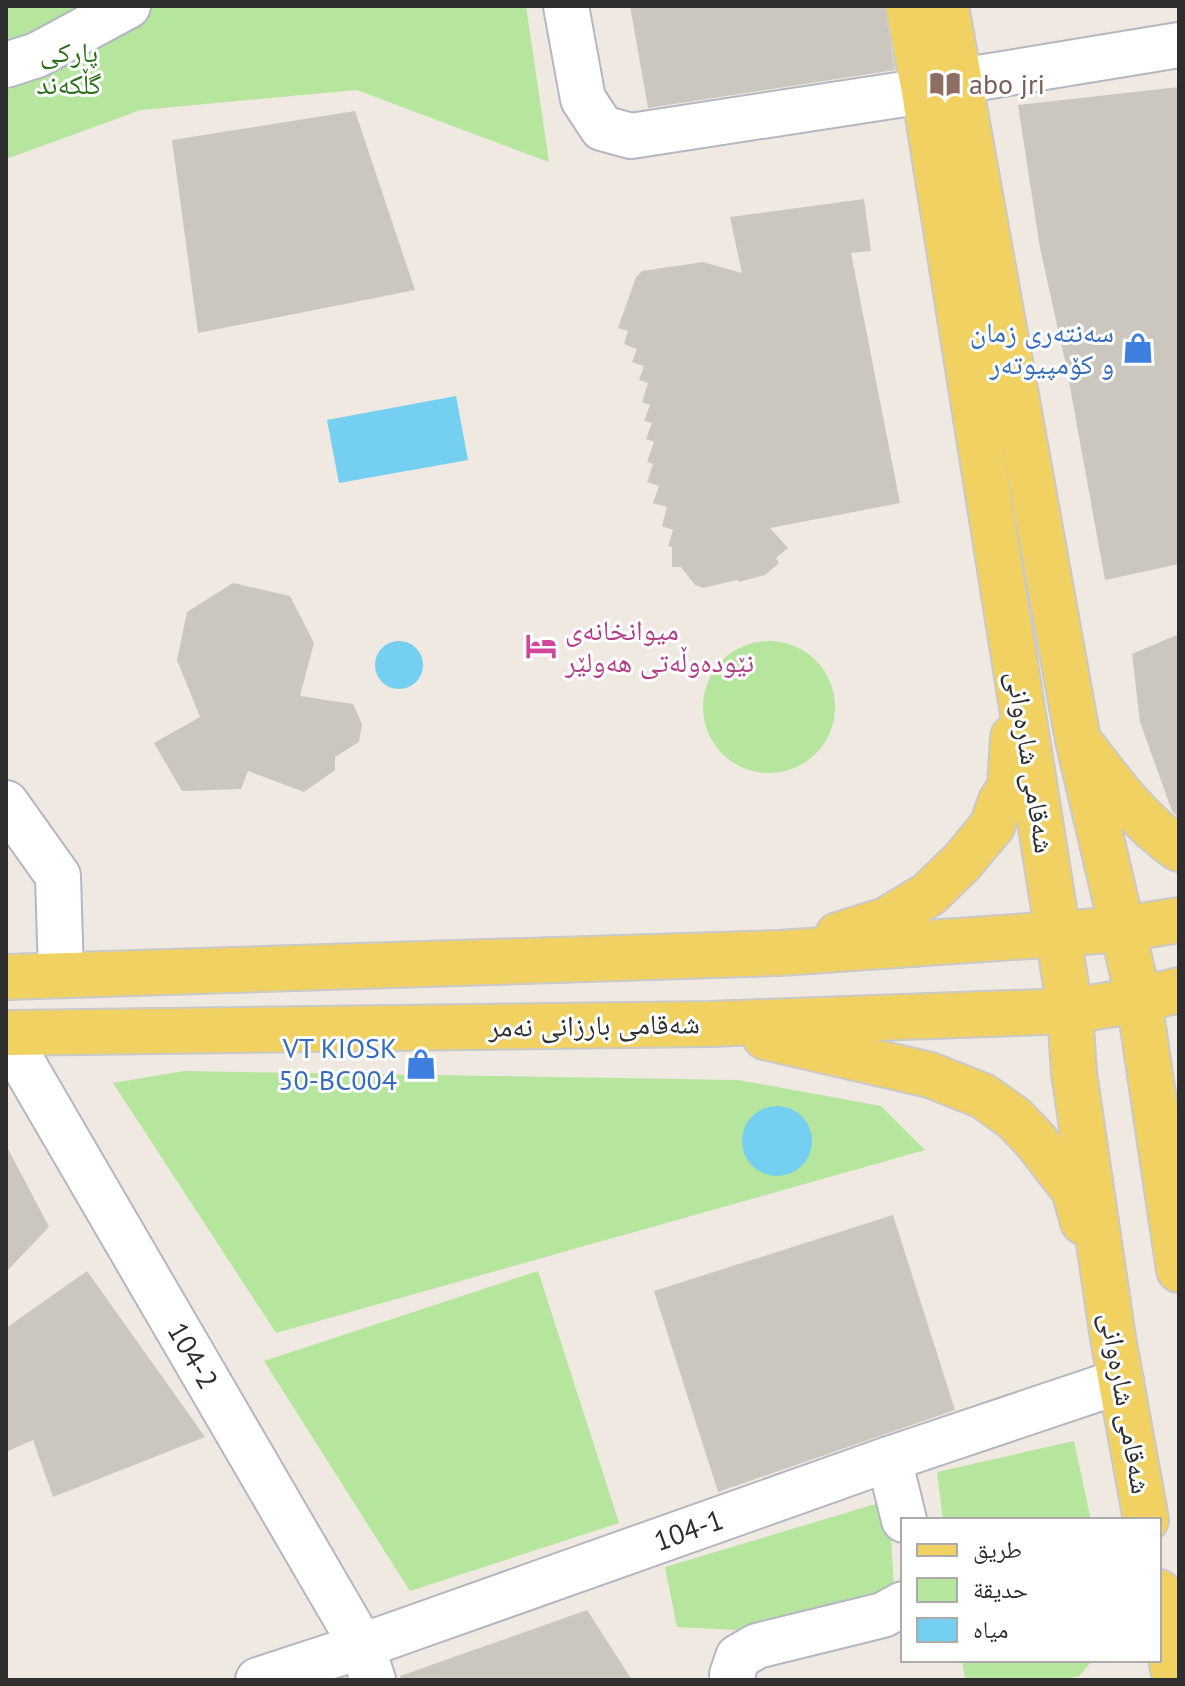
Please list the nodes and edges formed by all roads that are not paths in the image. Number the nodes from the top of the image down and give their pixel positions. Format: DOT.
graph roads {
  1 [pos="128,6"];
  2 [pos="566,6"];
  3 [pos="908,6"];
  4 [pos="946,6"];
  5 [pos="1179,45"];
  6 [pos="6,65"];
  7 [pos="942,86"];
  8 [pos="1016,671"];
  9 [pos="1078,740"];
  10 [pos="6,803"];
  11 [pos="1179,849"];
  12 [pos="1179,920"];
  13 [pos="1123,929"];
  14 [pos="1058,934"];
  15 [pos="780,953"];
  16 [pos="61,975"];
  17 [pos="6,977"];
  18 [pos="1159,995"];
  19 [pos="1070,1011"];
  20 [pos="709,1024"];
  21 [pos="6,1033"];
  22 [pos="1179,1270"];
  23 [pos="1113,1338"];
  24 [pos="1121,1381"];
  25 [pos="889,1459"];
  26 [pos="904,1518"];
  27 [pos="1146,1518"];
  28 [pos="1161,1603"];
  29 [pos="901,1605"];
  30 [pos="367,1663"];
  31 [pos="258,1680"];
  32 [pos="733,1680"];
  33 [pos="1175,1680"];
  1 -- 6 [label="street"];
  2 -- 7 [label="street"];
  3 -- 7 [label="main road, شەقامی شارەوانی"];
  4 -- 7 [label="main road, شەقامی شارەوانی"];
  5 -- 7 [label="street"];
  7 -- 8 [label="main road, شەقامی شارەوانی"];
  7 -- 9 [label="main road, شەقامی شارەوانی"];
  8 -- 14 [label="main road, شەقامی شارەوانی"];
  8 -- 15 [label="main road"];
  9 -- 11 [label="main road"];
  9 -- 13 [label="main road, شەقامی شارەوانی"];
  10 -- 16 [label="street"];
  12 -- 13 [label="main road"];
  13 -- 14 [label="main road"];
  13 -- 18 [label="main road, شەقامی شارەوانی"];
  14 -- 15 [label="main road"];
  14 -- 19 [label="main road, شەقامی شارەوانی"];
  15 -- 16 [label="main road"];
  16 -- 17 [label="main road"];
  18 -- 19 [label="main road, شەقامی بارزانی نەمر"];
  18 -- 22 [label="main road, شەقامی شارەوانی"];
  19 -- 20 [label="main road, شەقامی بارزانی نەمر"];
  19 -- 23 [label="main road, شەقامی شارەوانی"];
  20 -- 21 [label="main road, شەقامی بارزانی نەمر"];
  20 -- 23 [label="main road"];
  21 -- 30 [label="street, 104-2"];
  23 -- 24 [label="main road, شەقامی شارەوانی"];
  24 -- 25 [label="street, 104-1"];
  24 -- 27 [label="main road, شەقامی شارەوانی"];
  25 -- 26 [label="street"];
  25 -- 30 [label="street, 104-1"];
  28 -- 33 [label="main road"];
  29 -- 32 [label="street"];
  30 -- 31 [label="street, 104-1"];
}
